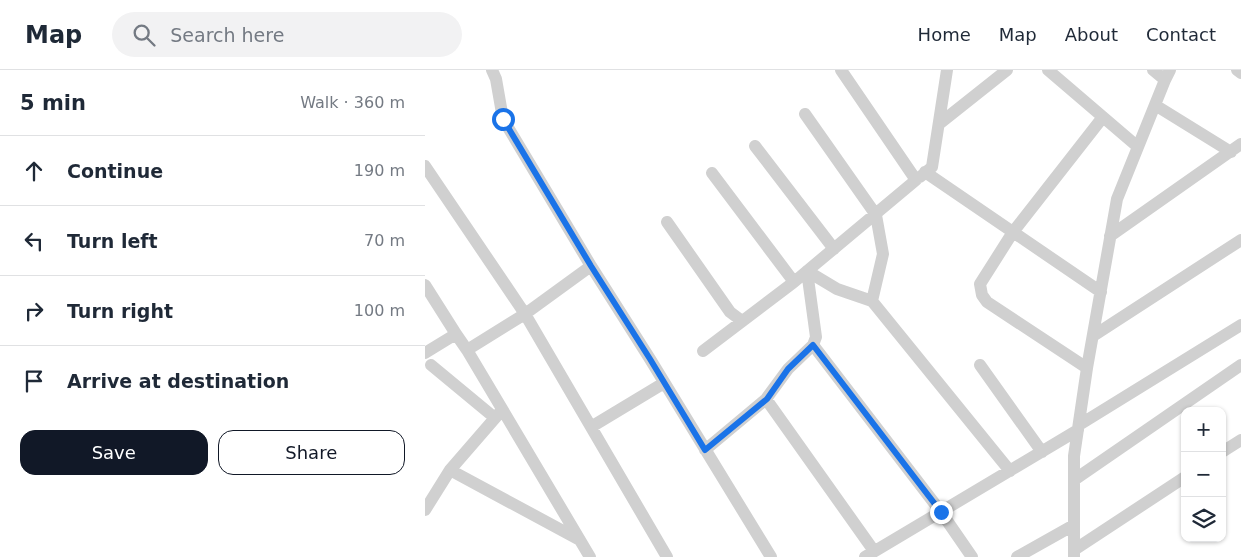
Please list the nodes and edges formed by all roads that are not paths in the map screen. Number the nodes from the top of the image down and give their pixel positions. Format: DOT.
graph roads {
  1 [pos="492,70"];
  2 [pos="841,70"];
  3 [pos="947,70"];
  4 [pos="1007,70"];
  5 [pos="1048,70"];
  6 [pos="1153,70"];
  7 [pos="1237,70"];
  8 [pos="1241,73"];
  9 [pos="1168,75"];
  10 [pos="1155,105"];
  11 [pos="805,114"];
  12 [pos="1103,117"];
  13 [pos="939,124"];
  14 [pos="755,146"];
  15 [pos="1138,147"];
  16 [pos="1236,148"];
  17 [pos="425,166"];
  18 [pos="712,173"];
  19 [pos="921,176"];
  20 [pos="876,214"];
  21 [pos="667,222"];
  22 [pos="1013,232"];
  23 [pos="1110,236"];
  24 [pos="1241,240"];
  25 [pos="834,249"];
  26 [pos="591,266"];
  27 [pos="807,271"];
  28 [pos="794,282"];
  29 [pos="425,286"];
  30 [pos="1101,292"];
  31 [pos="872,301"];
  32 [pos="525,314"];
  33 [pos="742,320"];
  34 [pos="1241,325"];
  35 [pos="456,334"];
  36 [pos="1093,336"];
  37 [pos="813,345"];
  38 [pos="467,350"];
  39 [pos="703,350"];
  40 [pos="427,362"];
  41 [pos="980,364"];
  42 [pos="1241,364"];
  43 [pos="1087,368"];
  44 [pos="664,383"];
  45 [pos="767,399"];
  46 [pos="498,414"];
  47 [pos="591,427"];
  48 [pos="1079,428"];
  49 [pos="1241,440"];
  50 [pos="1226,449"];
  51 [pos="705,450"];
  52 [pos="1041,452"];
  53 [pos="450,470"];
  54 [pos="1009,471"];
  55 [pos="1074,480"];
  56 [pos="1181,480"];
  57 [pos="425,510"];
  58 [pos="941,512"];
  59 [pos="1074,525"];
  60 [pos="579,540"];
  61 [pos="1074,553"];
  62 [pos="869,554"];
  63 [pos="590,557"];
  64 [pos="667,557"];
  65 [pos="771,557"];
  66 [pos="972,557"];
  67 [pos="1017,557"];
  1 -- 26 [label="street"];
  2 -- 19 [label="street"];
  3 -- 13 [label="street"];
  4 -- 13 [label="street"];
  5 -- 12 [label="street"];
  6 -- 9 [label="street"];
  7 -- 8 [label="street"];
  9 -- 10 [label="street"];
  10 -- 15 [label="street"];
  10 -- 16 [label="street"];
  11 -- 20 [label="street"];
  12 -- 15 [label="street"];
  12 -- 22 [label="street"];
  13 -- 19 [label="street"];
  14 -- 25 [label="street"];
  15 -- 23 [label="street"];
  16 -- 23 [label="street"];
  17 -- 32 [label="street"];
  18 -- 28 [label="street"];
  19 -- 20 [label="street"];
  19 -- 22 [label="street"];
  20 -- 25 [label="street"];
  20 -- 31 [label="street"];
  21 -- 33 [label="street"];
  22 -- 30 [label="street"];
  22 -- 43 [label="street"];
  23 -- 30 [label="street"];
  24 -- 36 [label="street"];
  25 -- 27 [label="street"];
  26 -- 32 [label="street"];
  26 -- 44 [label="street"];
  27 -- 28 [label="street"];
  27 -- 31 [label="street"];
  27 -- 37 [label="street"];
  28 -- 33 [label="street"];
  29 -- 35 [label="street"];
  30 -- 36 [label="street"];
  31 -- 54 [label="street"];
  32 -- 38 [label="street"];
  32 -- 47 [label="street"];
  33 -- 39 [label="street"];
  34 -- 48 [label="street"];
  35 -- 38 [label="street"];
  35 -- 40 [label="street"];
  36 -- 43 [label="street"];
  37 -- 45 [label="street"];
  37 -- 58 [label="street"];
  38 -- 46 [label="street"];
  40 -- 46 [label="street"];
  41 -- 52 [label="street"];
  42 -- 55 [label="street"];
  43 -- 48 [label="street"];
  44 -- 47 [label="street"];
  44 -- 51 [label="street"];
  45 -- 51 [label="street"];
  45 -- 62 [label="street"];
  46 -- 53 [label="street"];
  46 -- 60 [label="street"];
  47 -- 64 [label="street"];
  48 -- 52 [label="street"];
  48 -- 55 [label="street"];
  49 -- 50 [label="street"];
  51 -- 65 [label="street"];
  52 -- 54 [label="street"];
  53 -- 57 [label="street"];
  53 -- 60 [label="street"];
  54 -- 58 [label="street"];
  55 -- 59 [label="street"];
  56 -- 61 [label="street"];
  58 -- 62 [label="street"];
  58 -- 66 [label="street"];
  59 -- 61 [label="street"];
  59 -- 67 [label="street"];
  60 -- 63 [label="street"];
}
